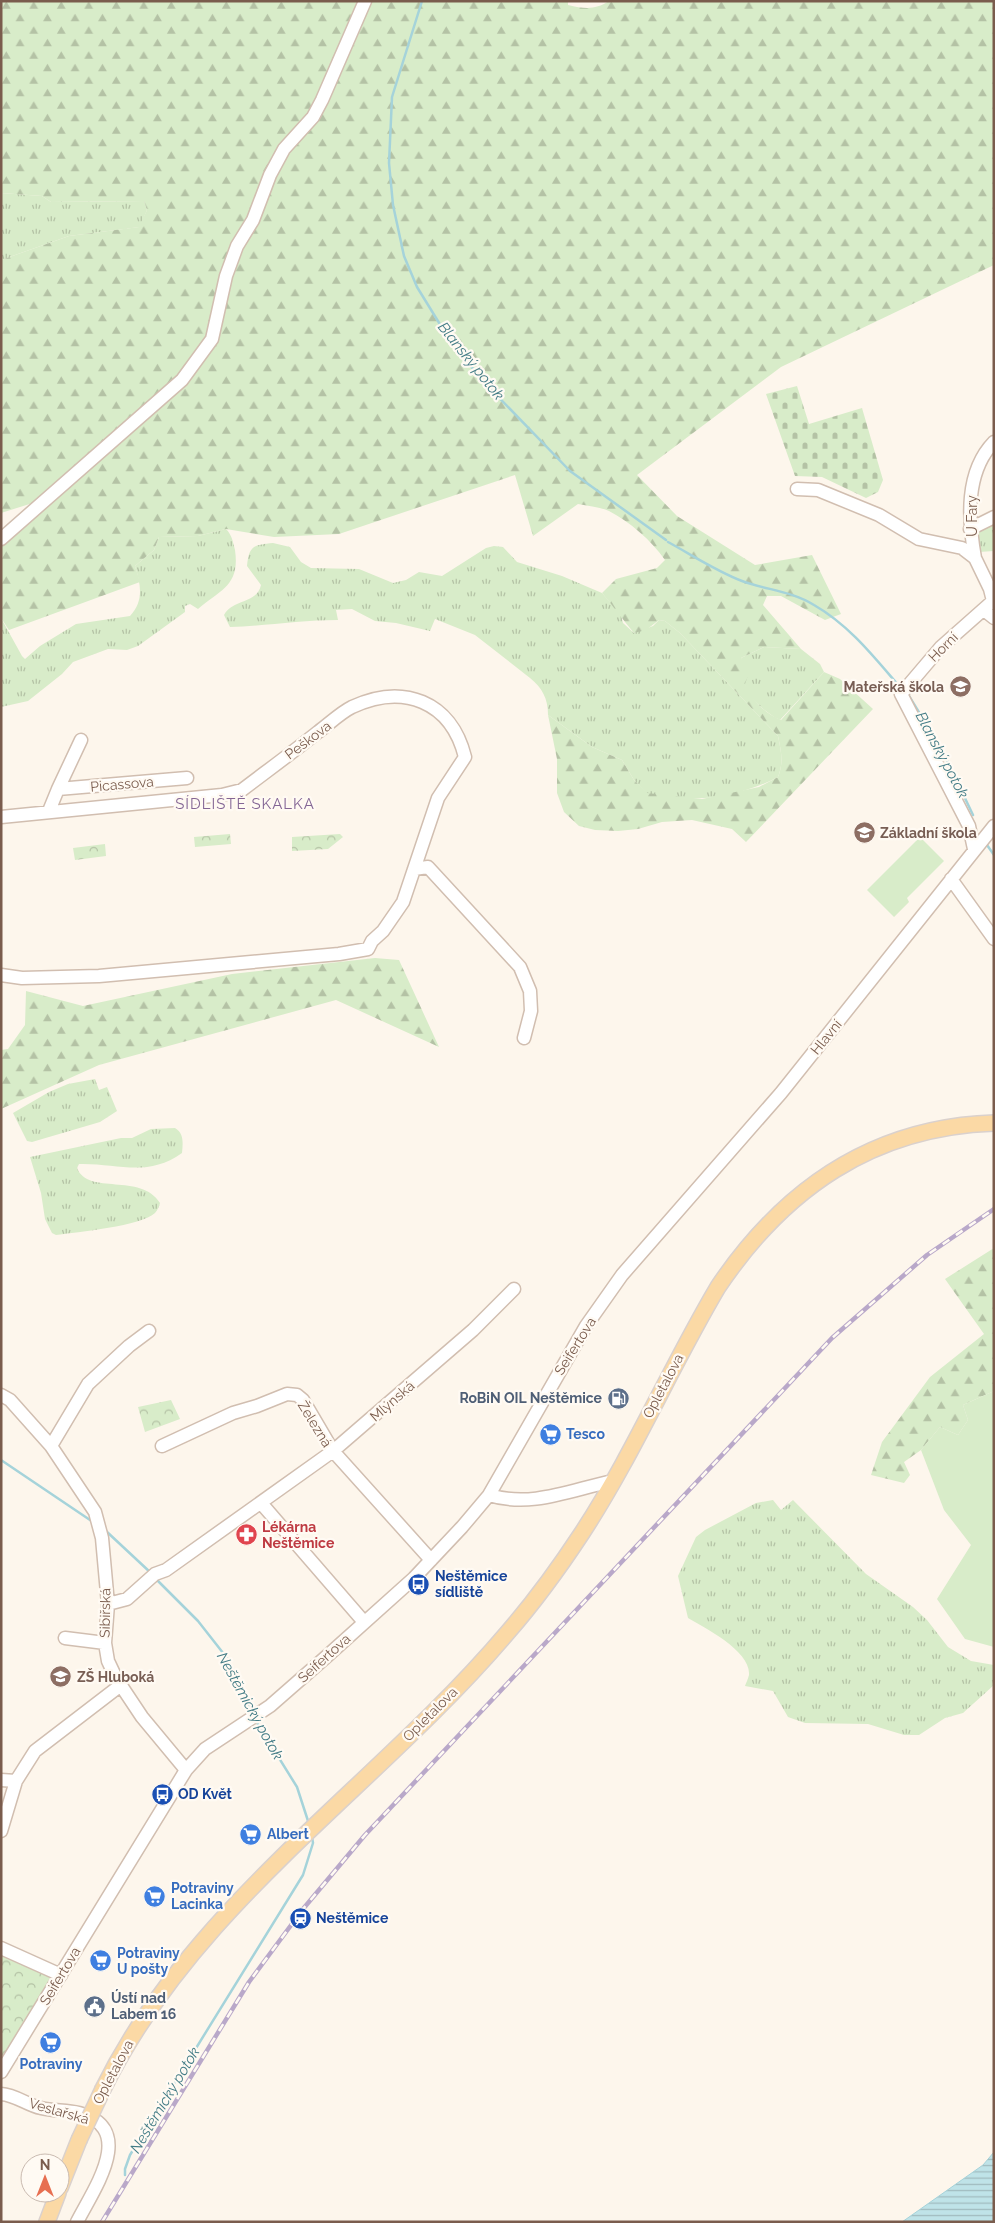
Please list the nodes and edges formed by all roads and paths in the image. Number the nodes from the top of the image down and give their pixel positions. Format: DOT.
graph roads {
  1 [pos="365,1"];
  2 [pos="994,442"];
  3 [pos="797,489"];
  4 [pos="994,518"];
  5 [pos="970,529"];
  6 [pos="1,539"];
  7 [pos="975,558"];
  8 [pos="991,607"];
  9 [pos="81,740"];
  10 [pos="187,778"];
  11 [pos="58,789"];
  12 [pos="49,812"];
  13 [pos="1,817"];
  14 [pos="994,826"];
  15 [pos="974,849"];
  16 [pos="414,868"];
  17 [pos="951,880"];
  18 [pos="994,939"];
  19 [pos="1,975"];
  20 [pos="524,1038"];
  21 [pos="987,1123"];
  22 [pos="649,1242"];
  23 [pos="514,1289"];
  24 [pos="149,1331"];
  25 [pos="1,1395"];
  26 [pos="51,1446"];
  27 [pos="162,1446"];
  28 [pos="332,1451"];
  29 [pos="613,1481"];
  30 [pos="489,1495"];
  31 [pos="261,1503"];
  32 [pos="431,1560"];
  33 [pos="108,1604"];
  34 [pos="364,1622"];
  35 [pos="65,1638"];
  36 [pos="105,1643"];
  37 [pos="121,1685"];
  38 [pos="186,1770"];
  39 [pos="1,1780"];
  40 [pos="16,1781"];
  41 [pos="1,1831"];
  42 [pos="1,1948"];
  43 [pos="61,1975"];
  44 [pos="1,2072"];
  45 [pos="1,2094"];
  46 [pos="70,2163"];
  47 [pos="54,2203"];
  48 [pos="47,2222"];
  49 [pos="76,2222"];
  1 -- 6 [label="street"];
  2 -- 5 [label="street, U Fary"];
  3 -- 7 [label="street"];
  4 -- 5 [label="street"];
  5 -- 7 [label="street, U Fary"];
  7 -- 8 [label="street, Horní"];
  8 -- 15 [label="street, Horní"];
  9 -- 11 [label="street"];
  10 -- 11 [label="street, Picassova"];
  11 -- 12 [label="street"];
  12 -- 13 [label="street, Peškova"];
  12 -- 16 [label="street, Peškova"];
  14 -- 15 [label="street, Hlavní"];
  15 -- 17 [label="street, Hlavní"];
  16 -- 19 [label="street, Peškova"];
  16 -- 20 [label="street"];
  17 -- 18 [label="street"];
  17 -- 22 [label="street, Hlavní"];
  21 -- 29 [label="main road, Opletalova"];
  22 -- 30 [label="street, Seifertova"];
  23 -- 28 [label="street, Mlýnská"];
  24 -- 26 [label="street"];
  25 -- 26 [label="street, Sibiřská"];
  26 -- 33 [label="street, Sibiřská"];
  27 -- 28 [label="street, Železná"];
  28 -- 31 [label="street, Mlýnská"];
  28 -- 32 [label="street, Železná"];
  29 -- 30 [label="street"];
  29 -- 46 [label="main road, Opletalova, bridge"];
  30 -- 32 [label="street, Seifertova"];
  31 -- 33 [label="street, Mlýnská"];
  31 -- 34 [label="street"];
  32 -- 34 [label="street, Seifertova"];
  33 -- 36 [label="street, Sibiřská"];
  34 -- 38 [label="street, Seifertova"];
  35 -- 36 [label="street"];
  36 -- 37 [label="street, Sibiřská"];
  37 -- 38 [label="street, Sibiřská"];
  37 -- 40 [label="street"];
  38 -- 43 [label="street, Seifertova"];
  39 -- 40 [label="street"];
  40 -- 41 [label="street"];
  42 -- 43 [label="street"];
  43 -- 44 [label="street, Seifertova"];
  45 -- 49 [label="street, Veslařská"];
  47 -- 48 [label="main road"];
}
